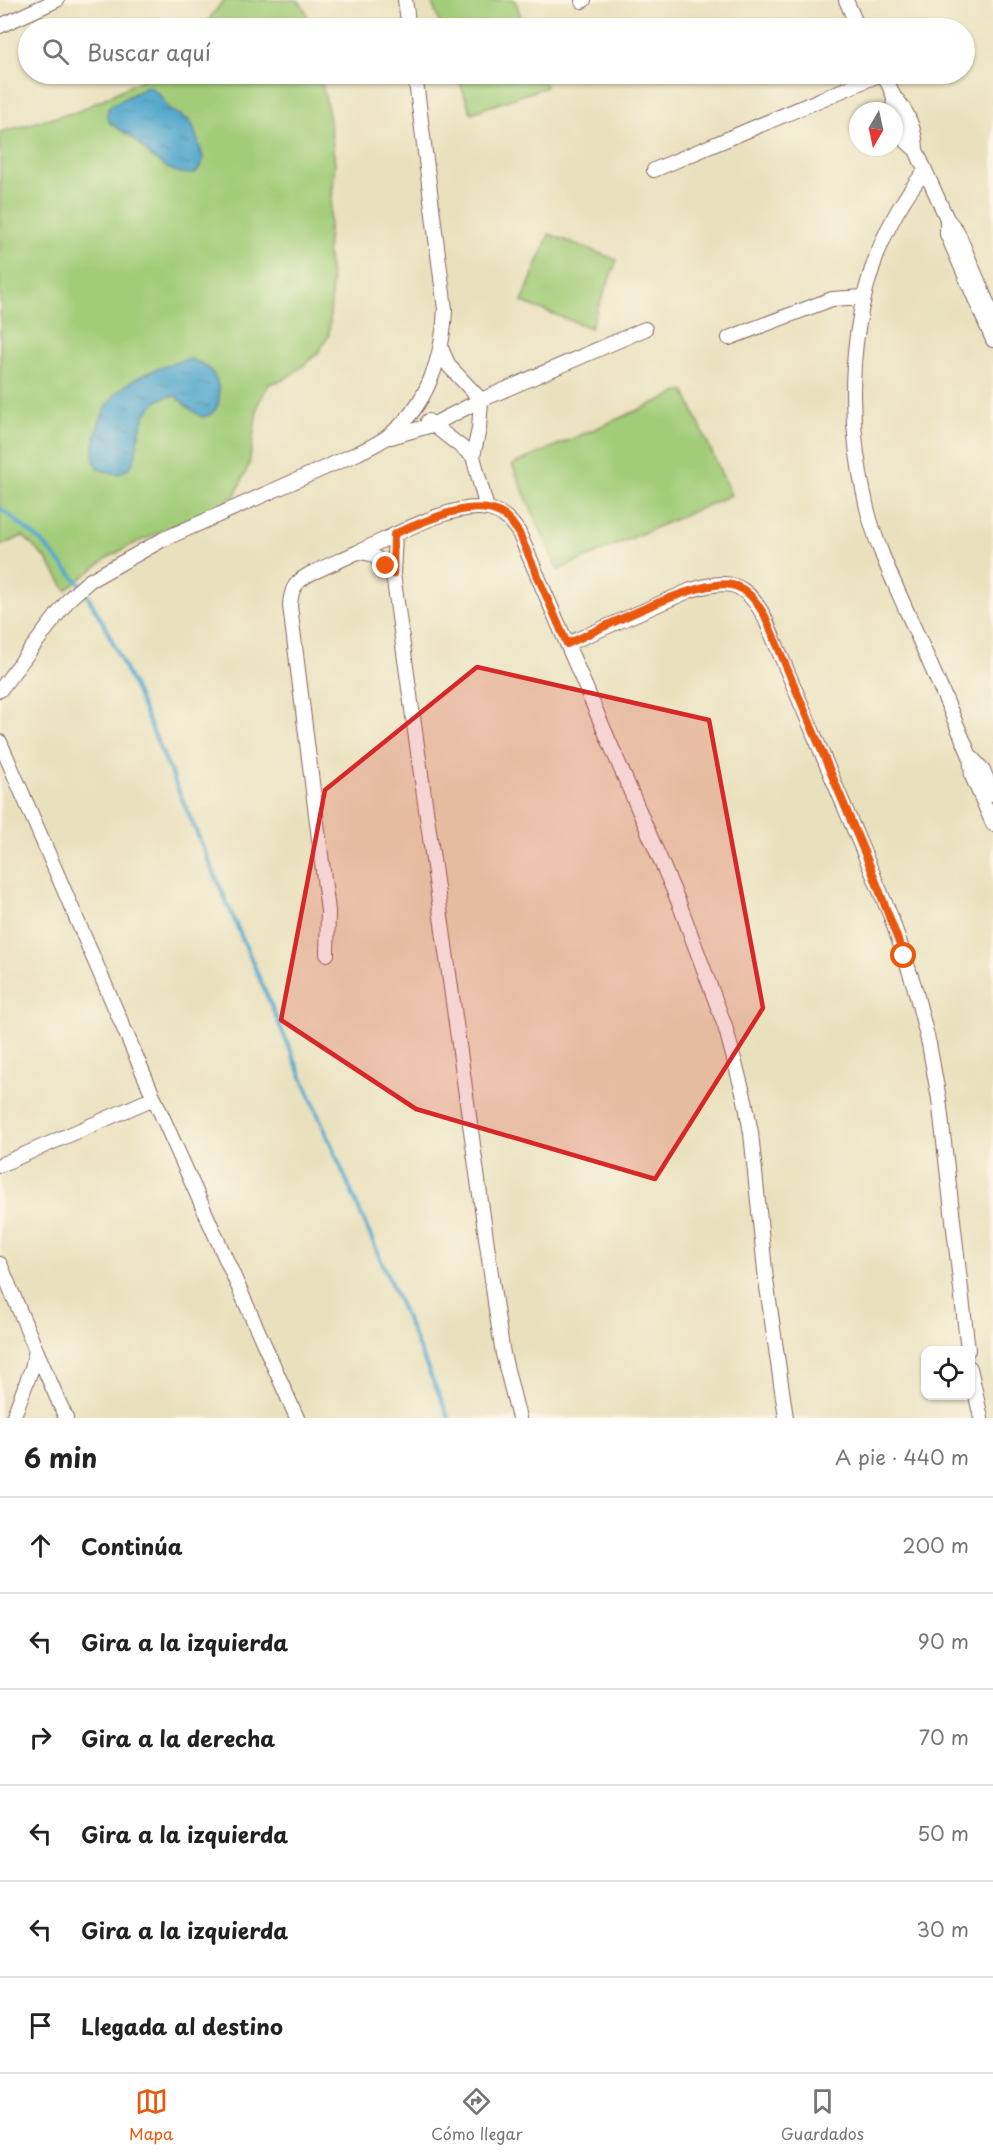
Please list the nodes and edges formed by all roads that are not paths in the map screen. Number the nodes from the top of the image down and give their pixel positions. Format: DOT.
graph roads {
  1 [pos="57,0"];
  2 [pos="405,0"];
  3 [pos="846,0"];
  4 [pos="855,0"];
  5 [pos="408,18"];
  6 [pos="854,18"];
  7 [pos="863,18"];
  8 [pos="0,26"];
  9 [pos="416,84"];
  10 [pos="858,84"];
  11 [pos="886,84"];
  12 [pos="892,102"];
  13 [pos="903,108"];
  14 [pos="654,170"];
  15 [pos="925,171"];
  16 [pos="863,297"];
  17 [pos="987,311"];
  18 [pos="645,329"];
  19 [pos="729,338"];
  20 [pos="993,340"];
  21 [pos="441,348"];
  22 [pos="481,400"];
  23 [pos="414,411"];
  24 [pos="432,425"];
  25 [pos="386,438"];
  26 [pos="473,456"];
  27 [pos="487,509"];
  28 [pos="394,534"];
  29 [pos="360,552"];
  30 [pos="393,574"];
  31 [pos="567,644"];
  32 [pos="0,690"];
  33 [pos="0,742"];
  34 [pos="970,756"];
  35 [pos="993,794"];
  36 [pos="993,824"];
  37 [pos="327,954"];
  38 [pos="154,1098"];
  39 [pos="0,1166"];
  40 [pos="0,1264"];
  41 [pos="968,1346"];
  42 [pos="36,1350"];
  43 [pos="975,1391"];
  44 [pos="291,1416"];
  45 [pos="14,1418"];
  46 [pos="66,1418"];
  47 [pos="519,1418"];
  48 [pos="786,1418"];
  49 [pos="981,1418"];
  1 -- 8 [label="street"];
  2 -- 5 [label="street"];
  3 -- 6 [label="street"];
  4 -- 7 [label="street"];
  9 -- 21 [label="street"];
  10 -- 14 [label="street"];
  11 -- 12 [label="street"];
  13 -- 15 [label="street"];
  15 -- 16 [label="street"];
  15 -- 17 [label="street"];
  16 -- 19 [label="street"];
  16 -- 34 [label="street"];
  17 -- 20 [label="street"];
  18 -- 22 [label="street"];
  21 -- 22 [label="street"];
  21 -- 23 [label="street"];
  22 -- 24 [label="street"];
  22 -- 26 [label="street"];
  23 -- 24 [label="street"];
  23 -- 25 [label="street"];
  24 -- 25 [label="street"];
  24 -- 26 [label="street"];
  25 -- 32 [label="street"];
  26 -- 27 [label="street"];
  27 -- 28 [label="street"];
  27 -- 31 [label="street"];
  28 -- 29 [label="street"];
  28 -- 30 [label="street"];
  29 -- 30 [label="street"];
  29 -- 37 [label="street"];
  30 -- 47 [label="street"];
  31 -- 41 [label="street"];
  31 -- 48 [label="street"];
  33 -- 38 [label="street"];
  34 -- 35 [label="street"];
  34 -- 36 [label="street"];
  38 -- 39 [label="street"];
  38 -- 44 [label="street"];
  40 -- 42 [label="street"];
  42 -- 45 [label="street"];
  42 -- 46 [label="street"];
  43 -- 49 [label="street"];
}
